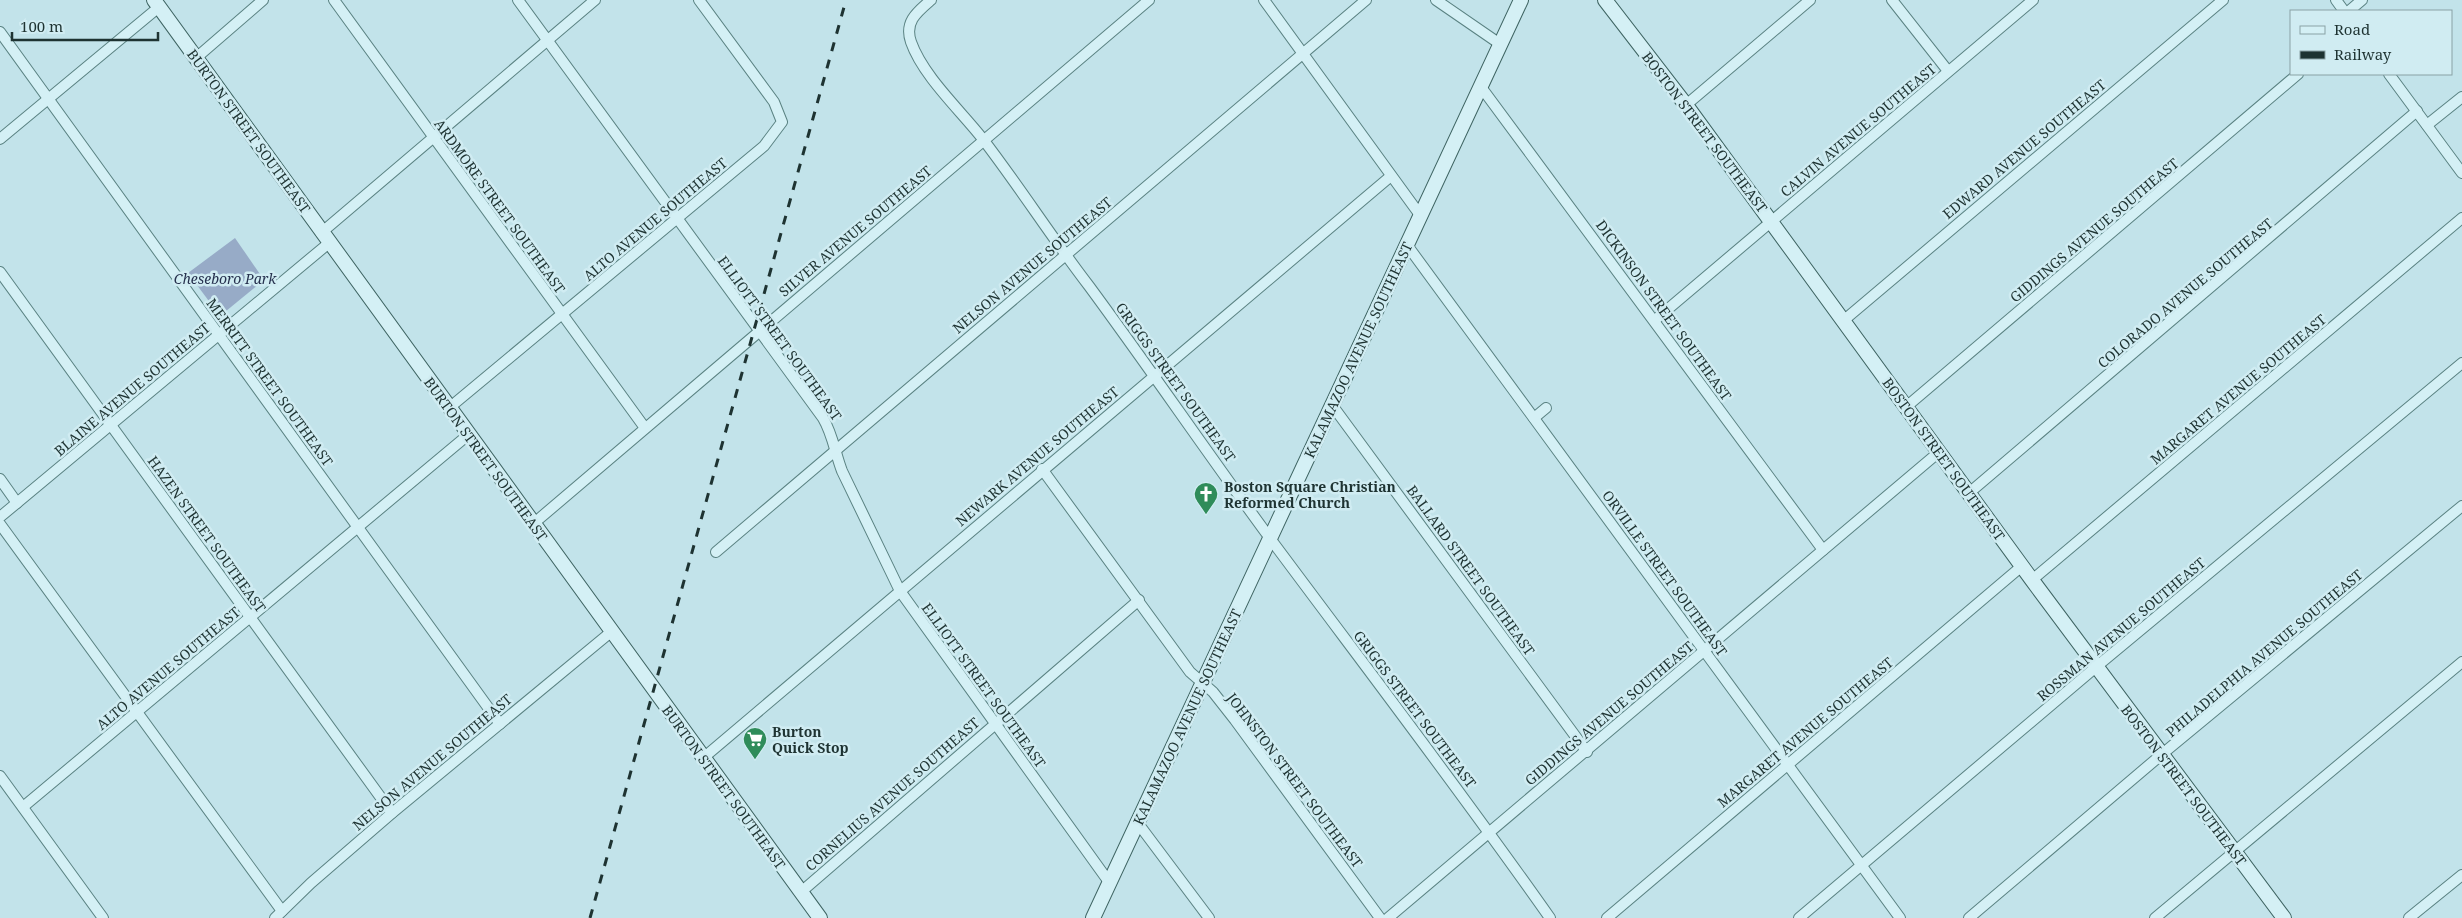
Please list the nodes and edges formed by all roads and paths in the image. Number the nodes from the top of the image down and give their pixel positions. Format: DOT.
graph roads {
  1 [pos="263,0"];
  2 [pos="334,0"];
  3 [pos="518,0"];
  4 [pos="596,0"];
  5 [pos="699,0"];
  6 [pos="931,0"];
  7 [pos="1149,0"];
  8 [pos="1264,0"];
  9 [pos="1366,0"];
  10 [pos="1436,0"];
  11 [pos="1521,0"];
  12 [pos="1605,0"];
  13 [pos="1810,0"];
  14 [pos="1892,0"];
  15 [pos="2033,0"];
  16 [pos="2223,0"];
  17 [pos="2362,0"];
  18 [pos="157,4"];
  19 [pos="2350,10"];
  20 [pos="0,32"];
  21 [pos="548,40"];
  22 [pos="1500,44"];
  23 [pos="1304,53"];
  24 [pos="196,58"];
  25 [pos="1948,71"];
  26 [pos="2297,75"];
  27 [pos="2391,75"];
  28 [pos="1482,87"];
  29 [pos="2462,97"];
  30 [pos="48,99"];
  31 [pos="1686,105"];
  32 [pos="2417,111"];
  33 [pos="2427,125"];
  34 [pos="433,138"];
  35 [pos="0,139"];
  36 [pos="983,140"];
  37 [pos="2462,173"];
  38 [pos="1391,176"];
  39 [pos="1420,215"];
  40 [pos="675,218"];
  41 [pos="2462,218"];
  42 [pos="1772,222"];
  43 [pos="325,238"];
  44 [pos="1407,245"];
  45 [pos="1065,255"];
  46 [pos="0,272"];
  47 [pos="562,315"];
  48 [pos="1655,320"];
  49 [pos="1843,321"];
  50 [pos="759,330"];
  51 [pos="218,334"];
  52 [pos="2462,363"];
  53 [pos="1155,374"];
  54 [pos="1332,405"];
  55 [pos="1906,407"];
  56 [pos="449,408"];
  57 [pos="1546,408"];
  58 [pos="1534,418"];
  59 [pos="111,424"];
  60 [pos="645,428"];
  61 [pos="468,435"];
  62 [pos="835,451"];
  63 [pos="1939,452"];
  64 [pos="1042,470"];
  65 [pos="0,480"];
  66 [pos="1969,494"];
  67 [pos="18,504"];
  68 [pos="2462,506"];
  69 [pos="0,517"];
  70 [pos="0,524"];
  71 [pos="533,524"];
  72 [pos="358,527"];
  73 [pos="1271,539"];
  74 [pos="1823,550"];
  75 [pos="716,552"];
  76 [pos="2022,566"];
  77 [pos="2032,580"];
  78 [pos="900,591"];
  79 [pos="1139,600"];
  80 [pos="250,618"];
  81 [pos="611,632"];
  82 [pos="1705,650"];
  83 [pos="2462,662"];
  84 [pos="2096,667"];
  85 [pos="1203,684"];
  86 [pos="138,711"];
  87 [pos="995,723"];
  88 [pos="500,724"];
  89 [pos="1587,752"];
  90 [pos="2161,756"];
  91 [pos="702,759"];
  92 [pos="1789,764"];
  93 [pos="0,776"];
  94 [pos="23,807"];
  95 [pos="392,813"];
  96 [pos="1138,822"];
  97 [pos="1489,832"];
  98 [pos="2233,851"];
  99 [pos="1862,865"];
  100 [pos="2462,875"];
  101 [pos="1110,882"];
  102 [pos="800,892"];
  103 [pos="278,914"];
  104 [pos="103,918"];
  105 [pos="820,918"];
  106 [pos="1093,918"];
  107 [pos="1209,918"];
  108 [pos="1380,918"];
  109 [pos="1388,918"];
  110 [pos="1550,918"];
  111 [pos="1607,918"];
  112 [pos="1799,918"];
  113 [pos="1900,918"];
  114 [pos="1969,918"];
  115 [pos="2156,918"];
  116 [pos="2284,918"];
  117 [pos="2409,918"];
  1 -- 24 [label="street"];
  2 -- 34 [label="street, ARDMORE STREET SOUTHEAST"];
  3 -- 21 [label="street, ELLIOTT STREET SOUTHEAST"];
  4 -- 21 [label="street, BLAINE AVENUE SOUTHEAST"];
  5 -- 40 [label="street, ALTO AVENUE SOUTHEAST"];
  6 -- 36 [label="street, GRIGGS STREET SOUTHEAST"];
  7 -- 36 [label="street, SILVER AVENUE SOUTHEAST"];
  8 -- 23 [label="street"];
  9 -- 23 [label="street, NELSON AVENUE SOUTHEAST"];
  10 -- 22 [label="street"];
  11 -- 22 [label="main road, KALAMAZOO AVENUE SOUTHEAST"];
  12 -- 31 [label="main road, BOSTON STREET SOUTHEAST"];
  13 -- 31 [label="street"];
  14 -- 25 [label="street"];
  15 -- 25 [label="street, CALVIN AVENUE SOUTHEAST"];
  16 -- 49 [label="street, EDWARD AVENUE SOUTHEAST"];
  17 -- 19 [label="street"];
  18 -- 24 [label="main road, BURTON STREET SOUTHEAST"];
  18 -- 30 [label="street"];
  20 -- 30 [label="street, MERRITT STREET SOUTHEAST"];
  21 -- 34 [label="street, BLAINE AVENUE SOUTHEAST"];
  21 -- 40 [label="street, ELLIOTT STREET SOUTHEAST"];
  22 -- 28 [label="main road, KALAMAZOO AVENUE SOUTHEAST"];
  23 -- 38 [label="street"];
  23 -- 45 [label="street, NELSON AVENUE SOUTHEAST"];
  24 -- 43 [label="main road, BURTON STREET SOUTHEAST"];
  25 -- 42 [label="street, CALVIN AVENUE SOUTHEAST"];
  26 -- 55 [label="street, GIDDINGS AVENUE SOUTHEAST"];
  27 -- 32 [label="street"];
  28 -- 39 [label="main road, KALAMAZOO AVENUE SOUTHEAST"];
  28 -- 48 [label="street, DICKINSON STREET SOUTHEAST"];
  29 -- 33 [label="street"];
  30 -- 35 [label="street"];
  30 -- 51 [label="street, MERRITT STREET SOUTHEAST"];
  31 -- 42 [label="main road, BOSTON STREET SOUTHEAST"];
  32 -- 33 [label="street"];
  32 -- 66 [label="street, COLORADO AVENUE SOUTHEAST"];
  33 -- 37 [label="street"];
  34 -- 43 [label="street, BLAINE AVENUE SOUTHEAST"];
  34 -- 47 [label="street, ARDMORE STREET SOUTHEAST"];
  36 -- 45 [label="street, GRIGGS STREET SOUTHEAST"];
  36 -- 50 [label="street, SILVER AVENUE SOUTHEAST"];
  38 -- 39 [label="street"];
  38 -- 53 [label="street, NEWARK AVENUE SOUTHEAST"];
  39 -- 44 [label="main road, KALAMAZOO AVENUE SOUTHEAST"];
  40 -- 47 [label="street, ALTO AVENUE SOUTHEAST"];
  40 -- 50 [label="street, ELLIOTT STREET SOUTHEAST"];
  41 -- 77 [label="street, MARGARET AVENUE SOUTHEAST"];
  42 -- 48 [label="street, CALVIN AVENUE SOUTHEAST"];
  42 -- 49 [label="main road, BOSTON STREET SOUTHEAST"];
  43 -- 51 [label="street, BLAINE AVENUE SOUTHEAST"];
  43 -- 56 [label="main road, BURTON STREET SOUTHEAST"];
  44 -- 54 [label="main road, KALAMAZOO AVENUE SOUTHEAST"];
  44 -- 58 [label="street, ORVILLE STREET SOUTHEAST"];
  45 -- 53 [label="street, GRIGGS STREET SOUTHEAST"];
  45 -- 62 [label="street, NELSON AVENUE SOUTHEAST"];
  46 -- 59 [label="street, HAZEN STREET SOUTHEAST"];
  47 -- 56 [label="street, ALTO AVENUE SOUTHEAST"];
  47 -- 60 [label="street, ARDMORE STREET SOUTHEAST"];
  48 -- 74 [label="street, DICKINSON STREET SOUTHEAST"];
  49 -- 55 [label="main road, BOSTON STREET SOUTHEAST"];
  50 -- 60 [label="street, SILVER AVENUE SOUTHEAST"];
  50 -- 62 [label="street, ELLIOTT STREET SOUTHEAST"];
  51 -- 59 [label="street, BLAINE AVENUE SOUTHEAST"];
  51 -- 72 [label="street, MERRITT STREET SOUTHEAST"];
  52 -- 84 [label="street, ROSSMAN AVENUE SOUTHEAST"];
  53 -- 64 [label="street, NEWARK AVENUE SOUTHEAST"];
  53 -- 73 [label="street, GRIGGS STREET SOUTHEAST"];
  54 -- 73 [label="main road, KALAMAZOO AVENUE SOUTHEAST"];
  54 -- 89 [label="street, BALLARD STREET SOUTHEAST"];
  55 -- 63 [label="main road, BOSTON STREET SOUTHEAST"];
  56 -- 61 [label="main road, BURTON STREET SOUTHEAST"];
  57 -- 58 [label="street"];
  58 -- 82 [label="street, ORVILLE STREET SOUTHEAST"];
  59 -- 67 [label="street, BLAINE AVENUE SOUTHEAST"];
  59 -- 80 [label="street, HAZEN STREET SOUTHEAST"];
  60 -- 71 [label="street, SILVER AVENUE SOUTHEAST"];
  61 -- 71 [label="main road, BURTON STREET SOUTHEAST"];
  61 -- 72 [label="street, ALTO AVENUE SOUTHEAST"];
  62 -- 75 [label="street, NELSON AVENUE SOUTHEAST"];
  62 -- 78 [label="street, ELLIOTT STREET SOUTHEAST"];
  63 -- 66 [label="main road, BOSTON STREET SOUTHEAST"];
  63 -- 74 [label="street, GIDDINGS AVENUE SOUTHEAST"];
  64 -- 78 [label="street, NEWARK AVENUE SOUTHEAST"];
  64 -- 79 [label="street, JOHNSTON STREET SOUTHEAST"];
  65 -- 67 [label="street"];
  66 -- 76 [label="main road, BOSTON STREET SOUTHEAST"];
  67 -- 69 [label="street, BLAINE AVENUE SOUTHEAST"];
  68 -- 90 [label="street, PHILADELPHIA AVENUE SOUTHEAST"];
  70 -- 86 [label="street"];
  71 -- 81 [label="main road, BURTON STREET SOUTHEAST"];
  72 -- 80 [label="street, ALTO AVENUE SOUTHEAST"];
  72 -- 88 [label="street, MERRITT STREET SOUTHEAST"];
  73 -- 85 [label="main road, KALAMAZOO AVENUE SOUTHEAST"];
  73 -- 97 [label="street, GRIGGS STREET SOUTHEAST"];
  74 -- 82 [label="street, GIDDINGS AVENUE SOUTHEAST"];
  76 -- 77 [label="main road, BOSTON STREET SOUTHEAST"];
  76 -- 92 [label="street, MARGARET AVENUE SOUTHEAST"];
  77 -- 84 [label="main road, BOSTON STREET SOUTHEAST"];
  78 -- 87 [label="street, ELLIOTT STREET SOUTHEAST"];
  78 -- 91 [label="street, NEWARK AVENUE SOUTHEAST"];
  79 -- 85 [label="street, JOHNSTON STREET SOUTHEAST"];
  79 -- 87 [label="street, CORNELIUS AVENUE SOUTHEAST"];
  80 -- 86 [label="street, ALTO AVENUE SOUTHEAST"];
  80 -- 95 [label="street, HAZEN STREET SOUTHEAST"];
  81 -- 88 [label="street, NELSON AVENUE SOUTHEAST"];
  81 -- 91 [label="main road, BURTON STREET SOUTHEAST"];
  82 -- 89 [label="street, GIDDINGS AVENUE SOUTHEAST"];
  82 -- 92 [label="street, ORVILLE STREET SOUTHEAST"];
  83 -- 98 [label="street"];
  84 -- 90 [label="main road, BOSTON STREET SOUTHEAST"];
  84 -- 99 [label="street, ROSSMAN AVENUE SOUTHEAST"];
  85 -- 96 [label="main road, KALAMAZOO AVENUE SOUTHEAST"];
  85 -- 108 [label="street, JOHNSTON STREET SOUTHEAST"];
  86 -- 94 [label="street, ALTO AVENUE SOUTHEAST"];
  86 -- 103 [label="street"];
  87 -- 101 [label="street, ELLIOTT STREET SOUTHEAST"];
  87 -- 102 [label="street, CORNELIUS AVENUE SOUTHEAST"];
  88 -- 95 [label="street, NELSON AVENUE SOUTHEAST"];
  89 -- 97 [label="street, GIDDINGS AVENUE SOUTHEAST"];
  90 -- 98 [label="main road, BOSTON STREET SOUTHEAST"];
  90 -- 114 [label="street, PHILADELPHIA AVENUE SOUTHEAST"];
  91 -- 102 [label="main road, BURTON STREET SOUTHEAST"];
  92 -- 99 [label="street, ORVILLE STREET SOUTHEAST"];
  92 -- 111 [label="street, MARGARET AVENUE SOUTHEAST"];
  93 -- 94 [label="street"];
  94 -- 104 [label="street"];
  95 -- 103 [label="street, NELSON AVENUE SOUTHEAST"];
  96 -- 101 [label="main road, KALAMAZOO AVENUE SOUTHEAST"];
  96 -- 107 [label="street"];
  97 -- 109 [label="street, GIDDINGS AVENUE SOUTHEAST"];
  97 -- 110 [label="street, GRIGGS STREET SOUTHEAST"];
  98 -- 115 [label="street"];
  98 -- 116 [label="main road, BOSTON STREET SOUTHEAST"];
  99 -- 112 [label="street, ROSSMAN AVENUE SOUTHEAST"];
  99 -- 113 [label="street, ORVILLE STREET SOUTHEAST"];
  100 -- 117 [label="street"];
  101 -- 106 [label="main road, KALAMAZOO AVENUE SOUTHEAST"];
  102 -- 105 [label="main road, BURTON STREET SOUTHEAST"];
}
